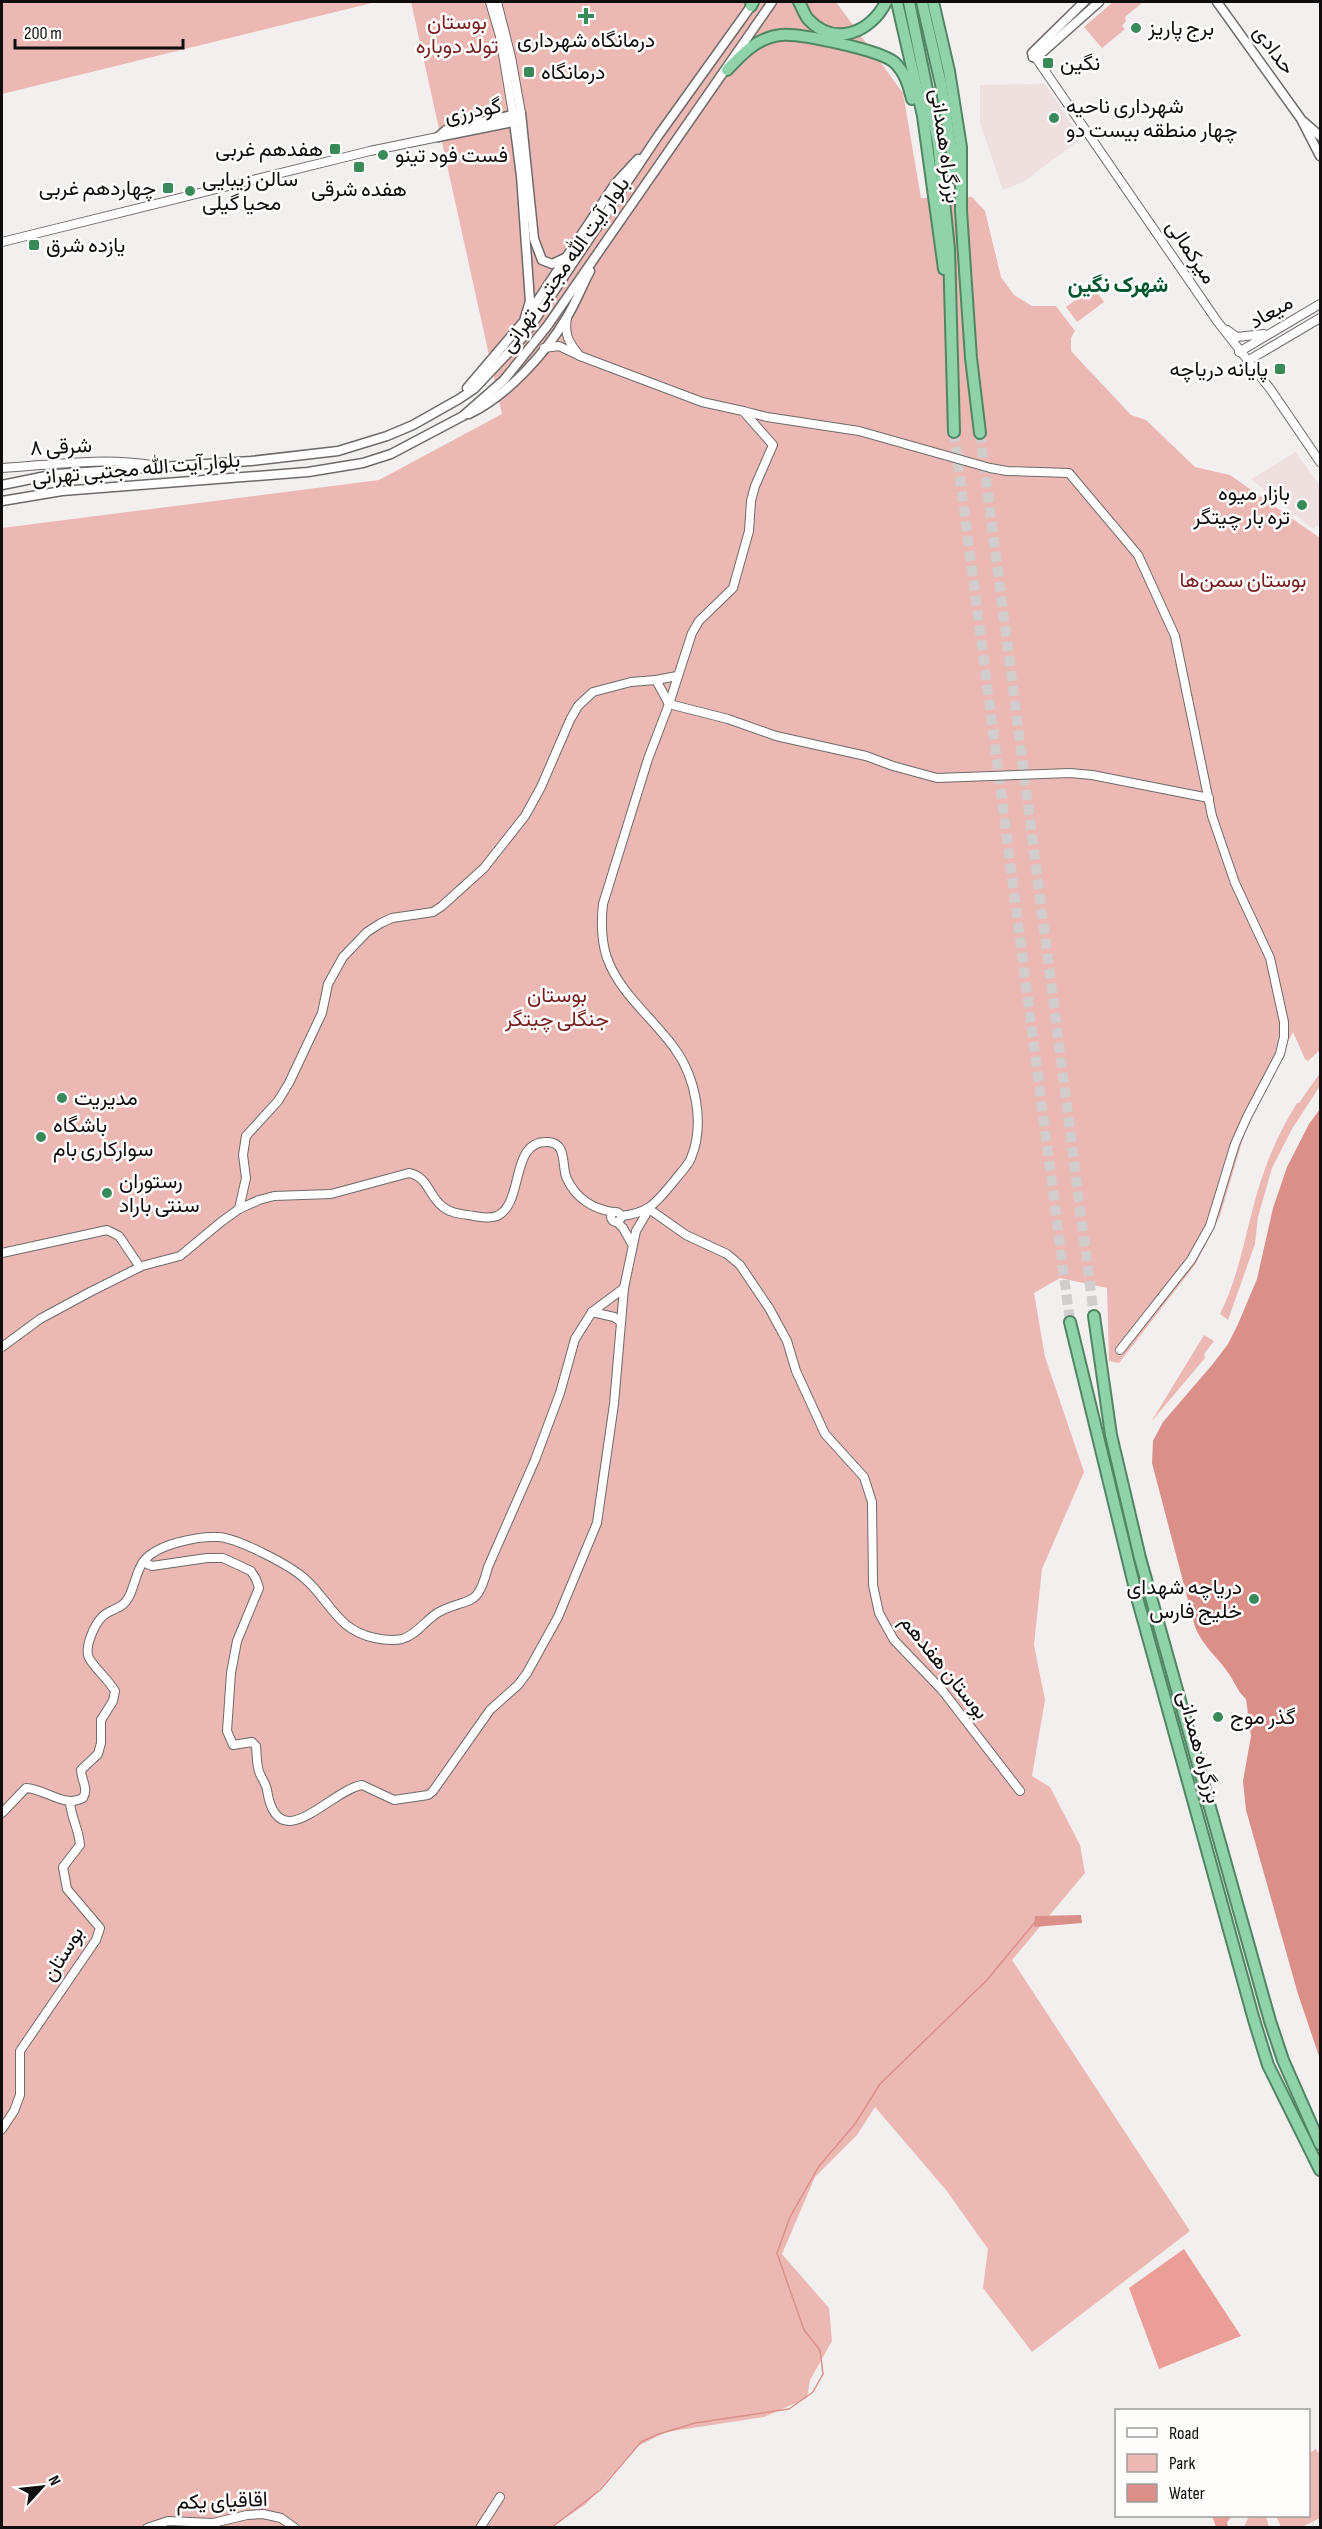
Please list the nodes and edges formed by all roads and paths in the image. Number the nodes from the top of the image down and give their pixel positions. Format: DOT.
graph roads {
  1 [pos="490,2"];
  2 [pos="497,2"];
  3 [pos="772,2"];
  4 [pos="799,2"];
  5 [pos="886,2"];
  6 [pos="897,2"];
  7 [pos="909,2"];
  8 [pos="922,2"];
  9 [pos="933,2"];
  10 [pos="1084,2"];
  11 [pos="1099,2"];
  12 [pos="1217,2"];
  13 [pos="753,3"];
  14 [pos="1036,58"];
  15 [pos="727,70"];
  16 [pos="515,117"];
  17 [pos="1301,119"];
  18 [pos="495,127"];
  19 [pos="658,136"];
  20 [pos="1320,136"];
  21 [pos="438,137"];
  22 [pos="516,137"];
  23 [pos="1311,142"];
  24 [pos="1320,153"];
  25 [pos="928,167"];
  26 [pos="962,211"];
  27 [pos="2,242"];
  28 [pos="569,256"];
  29 [pos="597,258"];
  30 [pos="949,296"];
  31 [pos="1320,304"];
  32 [pos="567,317"];
  33 [pos="1320,318"];
  34 [pos="524,321"];
  35 [pos="1217,321"];
  36 [pos="1268,333"];
  37 [pos="544,348"];
  38 [pos="1268,348"];
  39 [pos="1239,352"];
  40 [pos="580,356"];
  41 [pos="1249,360"];
  42 [pos="459,399"];
  43 [pos="743,411"];
  44 [pos="463,416"];
  45 [pos="954,432"];
  46 [pos="980,433"];
  47 [pos="1320,462"];
  48 [pos="201,464"];
  49 [pos="158,466"];
  50 [pos="2,468"];
  51 [pos="202,480"];
  52 [pos="2,485"];
  53 [pos="2,501"];
  54 [pos="677,676"];
  55 [pos="656,680"];
  56 [pos="669,704"];
  57 [pos="1209,798"];
  58 [pos="239,1209"];
  59 [pos="649,1209"];
  60 [pos="617,1217"];
  61 [pos="632,1244"];
  62 [pos="2,1253"];
  63 [pos="140,1267"];
  64 [pos="624,1288"];
  65 [pos="592,1312"];
  66 [pos="1094,1316"];
  67 [pos="621,1322"];
  68 [pos="1070,1322"];
  69 [pos="2,1347"];
  70 [pos="1120,1350"];
  71 [pos="143,1562"];
  72 [pos="1020,1791"];
  73 [pos="70,1802"];
  74 [pos="2,1813"];
  75 [pos="2,2129"];
  76 [pos="1320,2144"];
  77 [pos="1320,2170"];
  78 [pos="500,2497"];
  79 [pos="147,2528"];
  80 [pos="295,2528"];
  81 [pos="480,2528"];
  1 -- 16 [label="street"];
  2 -- 16 [label="street"];
  3 -- 15 [label="main road, بلوار آیت الله مجتبی تهرانی"];
  4 -- 5 [label="highway"];
  6 -- 25 [label="highway, بزرگراه همدانی"];
  7 -- 30 [label="highway, بزرگراه همدانی"];
  8 -- 26 [label="highway, بزرگراه همدانی"];
  9 -- 26 [label="highway, بزرگراه همدانی"];
  10 -- 14 [label="main road"];
  11 -- 14 [label="main road"];
  12 -- 17 [label="main road, حدادی"];
  13 -- 19 [label="main road, بلوار آیت الله مجتبی تهرانی"];
  14 -- 35 [label="street, میرکمالی"];
  15 -- 25 [label="highway"];
  15 -- 29 [label="main road, بلوار آیت الله مجتبی تهرانی"];
  16 -- 18 [label="main road, گودرزی"];
  16 -- 21 [label="main road, گودرزی"];
  16 -- 22 [label="main road"];
  16 -- 28 [label="main road"];
  17 -- 20 [label="main road"];
  17 -- 23 [label="main road"];
  18 -- 21 [label="main road, گودرزی"];
  18 -- 22 [label="main road"];
  19 -- 28 [label="main road"];
  19 -- 42 [label="main road, بلوار آیت الله مجتبی تهرانی"];
  20 -- 23 [label="street"];
  21 -- 27 [label="street"];
  22 -- 34 [label="main road"];
  23 -- 24 [label="main road"];
  25 -- 30 [label="highway, بزرگراه همدانی"];
  26 -- 46 [label="highway, بزرگراه همدانی"];
  28 -- 34 [label="main road"];
  29 -- 32 [label="main road"];
  29 -- 44 [label="main road, بلوار آیت الله مجتبی تهرانی"];
  30 -- 45 [label="highway, بزرگراه همدانی"];
  31 -- 36 [label="street, میعاد"];
  32 -- 37 [label="main road"];
  32 -- 40 [label="street"];
  33 -- 38 [label="street, میعاد"];
  34 -- 42 [label="main road"];
  35 -- 36 [label="street"];
  35 -- 39 [label="street, میرکمالی"];
  36 -- 38 [label="street"];
  36 -- 39 [label="street, میعاد"];
  37 -- 40 [label="street"];
  37 -- 44 [label="main road"];
  38 -- 41 [label="street, میعاد"];
  39 -- 41 [label="street, میرکمالی"];
  40 -- 43 [label="street"];
  41 -- 47 [label="street, میرکمالی"];
  42 -- 48 [label="main road, بلوار آیت الله مجتبی تهرانی"];
  43 -- 54 [label="street"];
  43 -- 57 [label="street"];
  44 -- 51 [label="main road, بلوار آیت الله مجتبی تهرانی"];
  48 -- 49 [label="main road, بلوار آیت الله مجتبی تهرانی"];
  48 -- 51 [label="main road"];
  49 -- 50 [label="street, ۸ شرقی"];
  49 -- 52 [label="main road, بلوار آیت الله مجتبی تهرانی"];
  51 -- 53 [label="main road, بلوار آیت الله مجتبی تهرانی"];
  54 -- 55 [label="street"];
  54 -- 56 [label="street"];
  55 -- 56 [label="street"];
  55 -- 58 [label="street"];
  56 -- 57 [label="street"];
  56 -- 59 [label="street"];
  57 -- 70 [label="street"];
  58 -- 60 [label="street"];
  58 -- 63 [label="street"];
  59 -- 60 [label="street"];
  59 -- 61 [label="street"];
  59 -- 72 [label="street, بوستان هفدهم"];
  60 -- 61 [label="street"];
  61 -- 64 [label="street"];
  62 -- 63 [label="street"];
  63 -- 69 [label="street"];
  64 -- 65 [label="street"];
  64 -- 67 [label="street"];
  65 -- 67 [label="street"];
  65 -- 71 [label="street"];
  66 -- 76 [label="highway, بزرگراه همدانی"];
  67 -- 71 [label="street"];
  68 -- 77 [label="highway, بزرگراه همدانی"];
  71 -- 73 [label="street"];
  73 -- 74 [label="street"];
  73 -- 75 [label="street, بوستان"];
  78 -- 81 [label="street"];
  79 -- 80 [label="street, اقاقیای یکم"];
}
